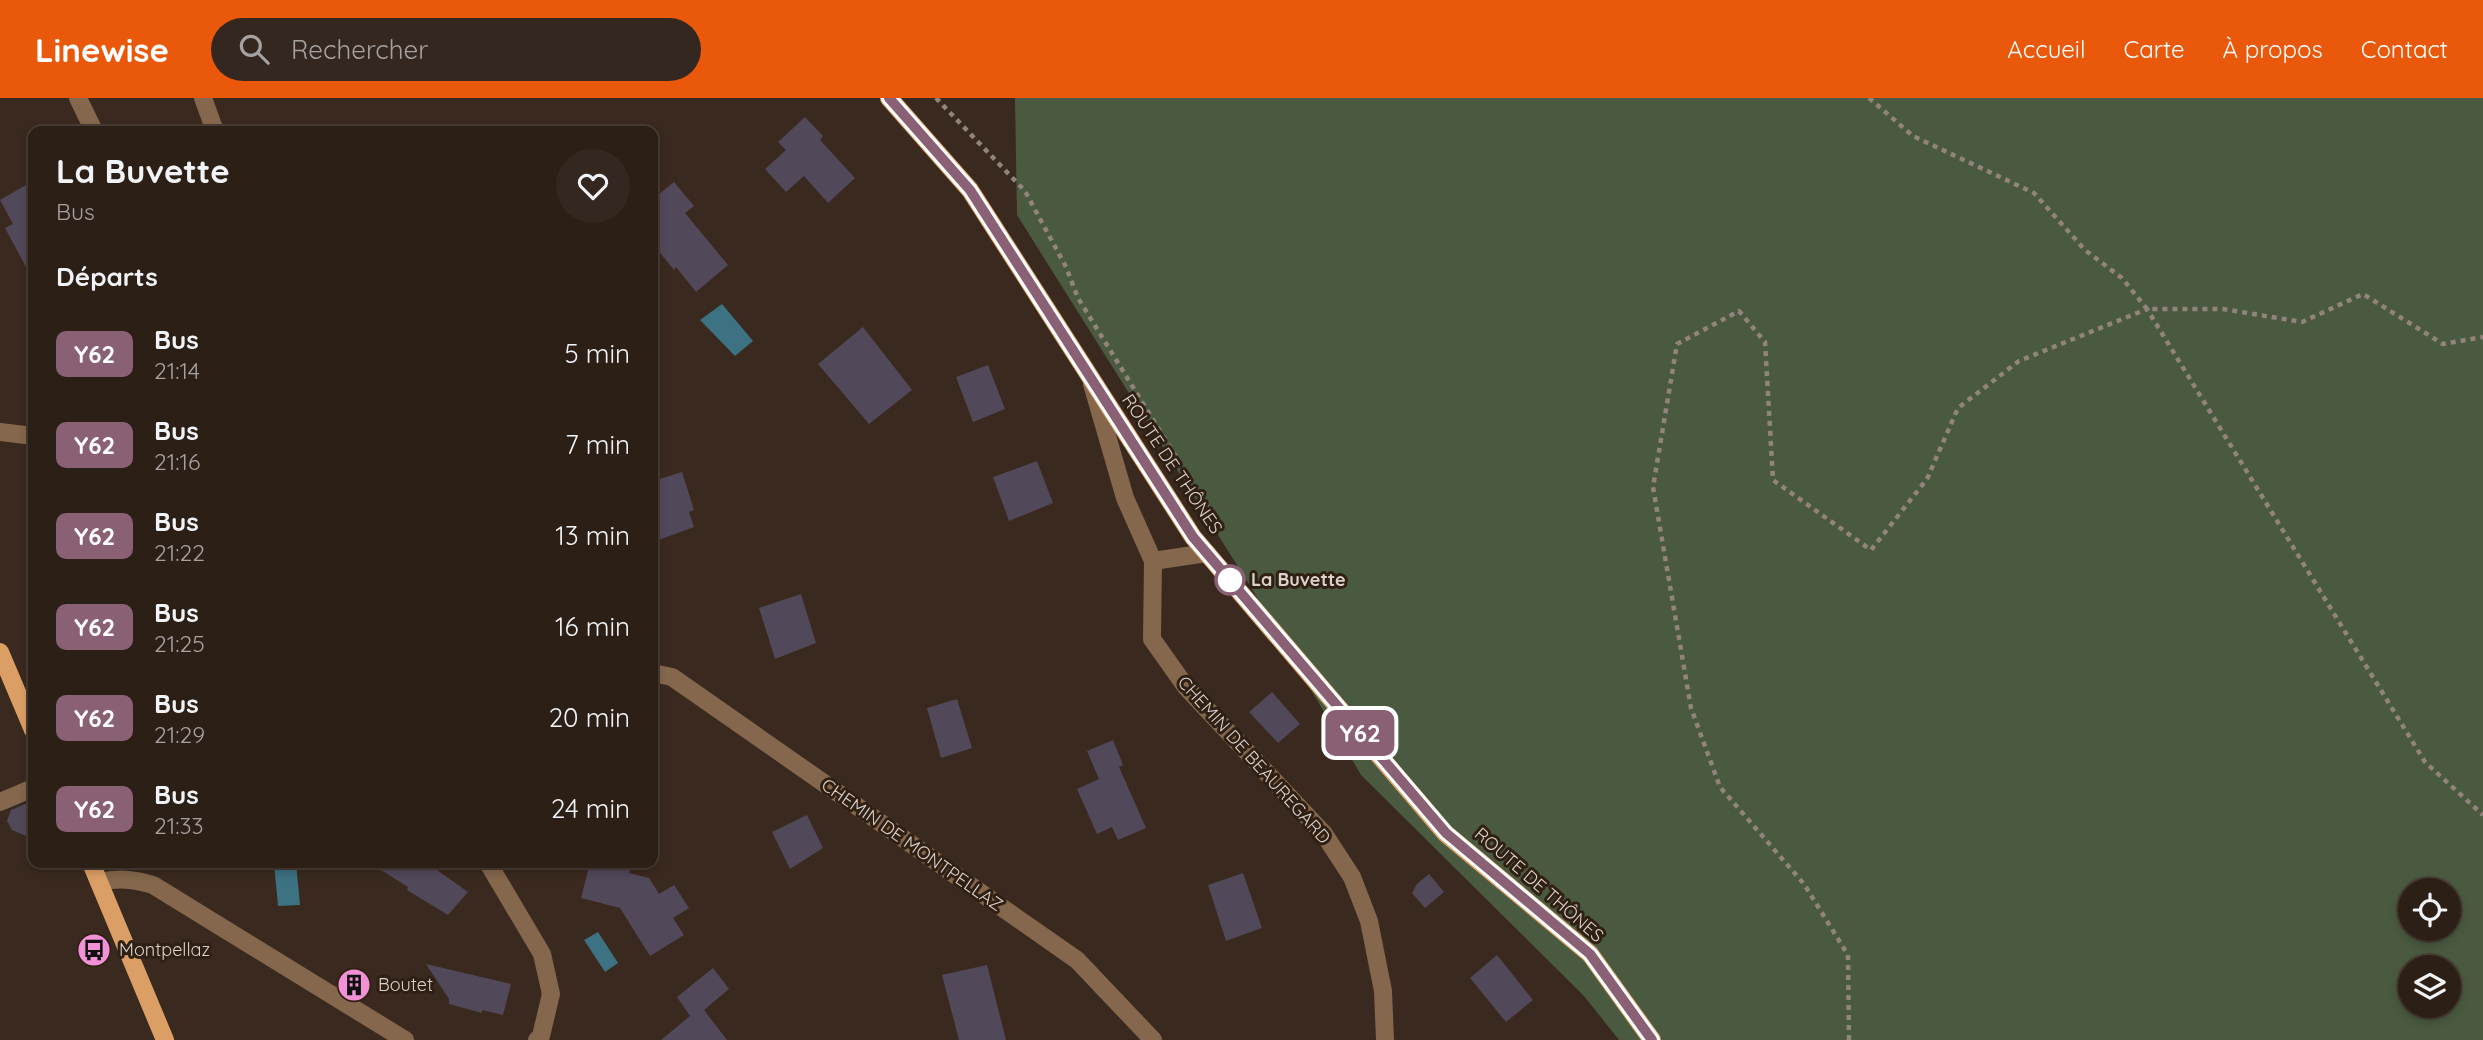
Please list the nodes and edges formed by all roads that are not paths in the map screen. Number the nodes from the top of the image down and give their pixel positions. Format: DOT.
graph roads {
  1 [pos="78,98"];
  2 [pos="203,98"];
  3 [pos="889,98"];
  4 [pos="92,126"];
  5 [pos="213,126"];
  6 [pos="1090,377"];
  7 [pos="0,432"];
  8 [pos="28,435"];
  9 [pos="1207,553"];
  10 [pos="1153,561"];
  11 [pos="0,652"];
  12 [pos="658,674"];
  13 [pos="28,718"];
  14 [pos="28,790"];
  15 [pos="0,802"];
  16 [pos="93,868"];
  17 [pos="491,868"];
  18 [pos="99,882"];
  19 [pos="165,1040"];
  20 [pos="405,1040"];
  21 [pos="537,1040"];
  22 [pos="1153,1040"];
  23 [pos="1385,1040"];
  24 [pos="1652,1040"];
  1 -- 4 [label="street"];
  2 -- 5 [label="street"];
  3 -- 6 [label="main road, ROUTE DE THÔNES"];
  6 -- 9 [label="main road, ROUTE DE THÔNES"];
  6 -- 10 [label="street"];
  7 -- 8 [label="street"];
  9 -- 10 [label="street"];
  9 -- 24 [label="main road, ROUTE DE THÔNES"];
  10 -- 23 [label="street, CHEMIN DE BEAUREGARD"];
  11 -- 13 [label="main road"];
  12 -- 22 [label="street, CHEMIN DE MONTPELLAZ"];
  14 -- 15 [label="street"];
  16 -- 18 [label="main road"];
  17 -- 21 [label="street"];
  18 -- 19 [label="main road"];
  18 -- 20 [label="street"];
}
